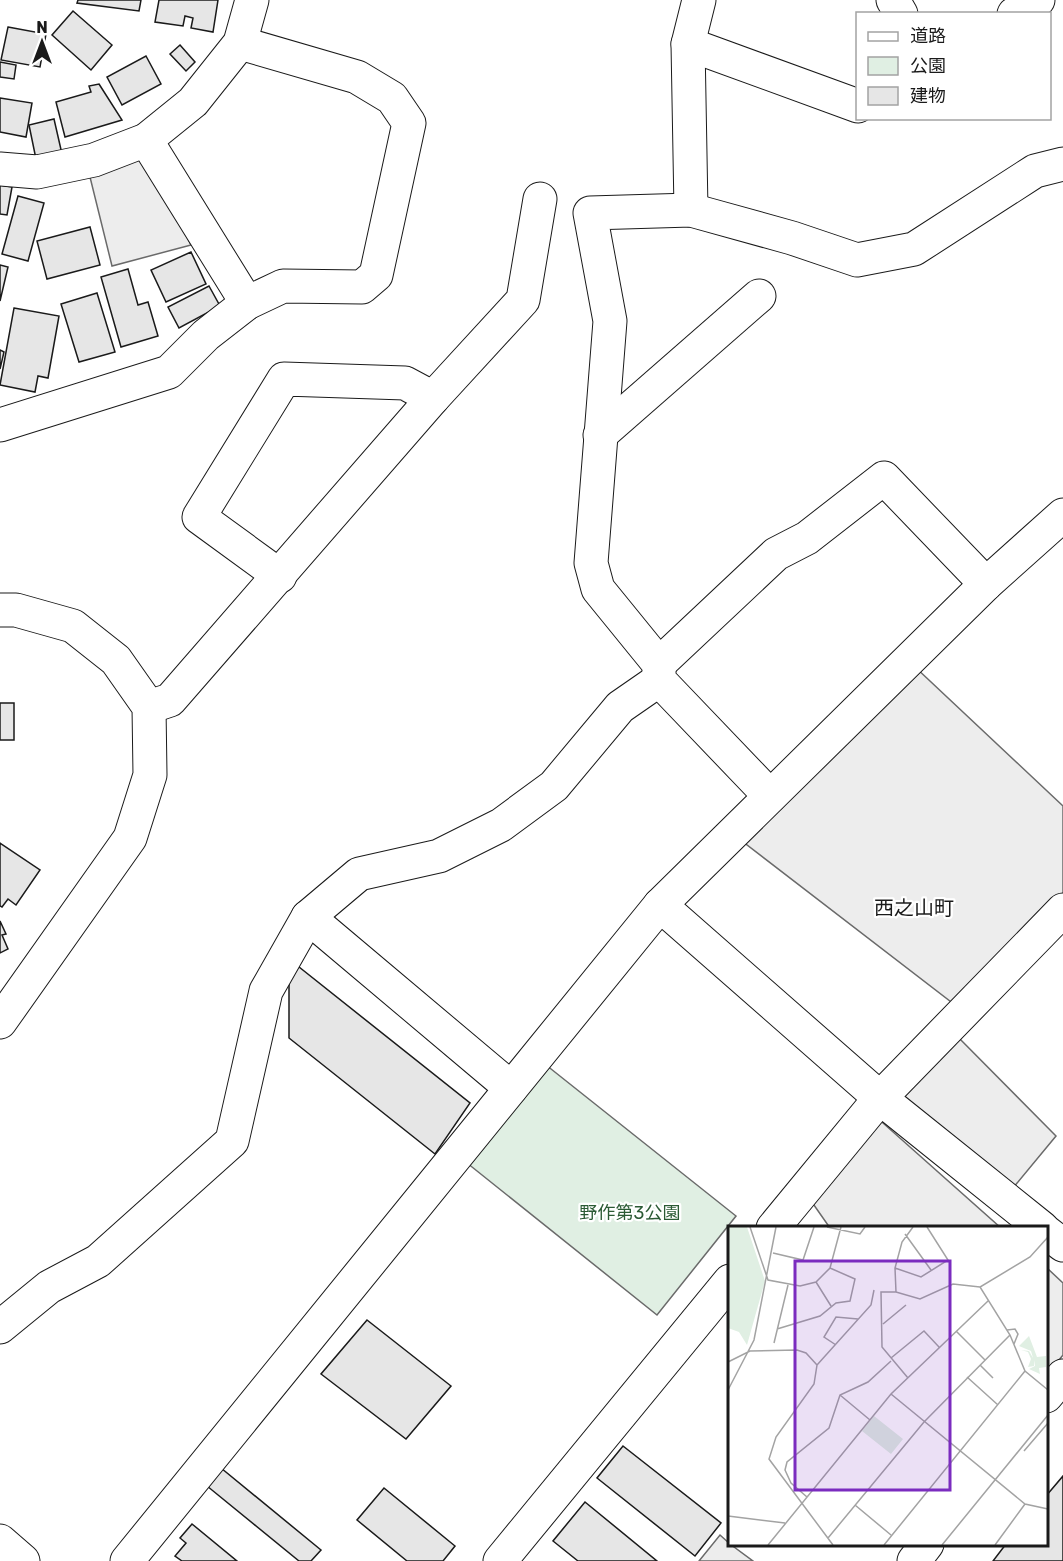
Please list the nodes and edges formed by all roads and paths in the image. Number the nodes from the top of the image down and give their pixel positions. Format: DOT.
graph roads {
  1 [pos="252,0"];
  2 [pos="699,0"];
  3 [pos="1038,0"];
  4 [pos="1017,12"];
  5 [pos="240,43"];
  6 [pos="688,44"];
  7 [pos="856,105"];
  8 [pos="146,140"];
  9 [pos="1063,164"];
  10 [pos="0,168"];
  11 [pos="540,199"];
  12 [pos="691,210"];
  13 [pos="759,296"];
  14 [pos="247,303"];
  15 [pos="433,398"];
  16 [pos="0,425"];
  17 [pos="600,435"];
  18 [pos="1063,515"];
  19 [pos="280,576"];
  20 [pos="986,584"];
  21 [pos="0,610"];
  22 [pos="658,672"];
  23 [pos="149,707"];
  24 [pos="771,796"];
  25 [pos="660,905"];
  26 [pos="1063,910"];
  27 [pos="308,917"];
  28 [pos="0,1022"];
  29 [pos="511,1088"];
  30 [pos="880,1098"];
  31 [pos="775,1226"];
  32 [pos="1040,1226"];
  33 [pos="1048,1233"];
  34 [pos="1063,1245"];
  35 [pos="728,1283"];
  36 [pos="0,1327"];
  37 [pos="1063,1376"];
  38 [pos="1048,1395"];
  39 [pos="0,1541"];
  40 [pos="926,1546"];
  41 [pos="23,1561"];
  42 [pos="127,1561"];
  43 [pos="500,1561"];
  44 [pos="914,1561"];
  1 -- 5 [label="street"];
  2 -- 6 [label="street"];
  3 -- 4 [label="street"];
  5 -- 8 [label="street"];
  5 -- 14 [label="street"];
  6 -- 7 [label="street"];
  6 -- 12 [label="street"];
  8 -- 10 [label="street"];
  8 -- 14 [label="street"];
  9 -- 12 [label="street"];
  11 -- 15 [label="street"];
  12 -- 17 [label="street"];
  13 -- 17 [label="street"];
  14 -- 16 [label="street"];
  15 -- 19 [label="street"];
  15 -- 19 [label="street"];
  17 -- 22 [label="street"];
  18 -- 20 [label="street"];
  19 -- 23 [label="street"];
  20 -- 22 [label="street"];
  20 -- 24 [label="street"];
  21 -- 23 [label="street"];
  22 -- 24 [label="street"];
  22 -- 27 [label="street"];
  23 -- 28 [label="street"];
  24 -- 25 [label="street"];
  25 -- 29 [label="street"];
  25 -- 30 [label="street"];
  26 -- 30 [label="street"];
  27 -- 29 [label="street"];
  27 -- 36 [label="street"];
  29 -- 42 [label="street"];
  30 -- 31 [label="street"];
  30 -- 32 [label="street"];
  33 -- 34 [label="street"];
  35 -- 43 [label="street"];
  37 -- 38 [label="street"];
  39 -- 41 [label="street"];
  40 -- 44 [label="street"];
}
